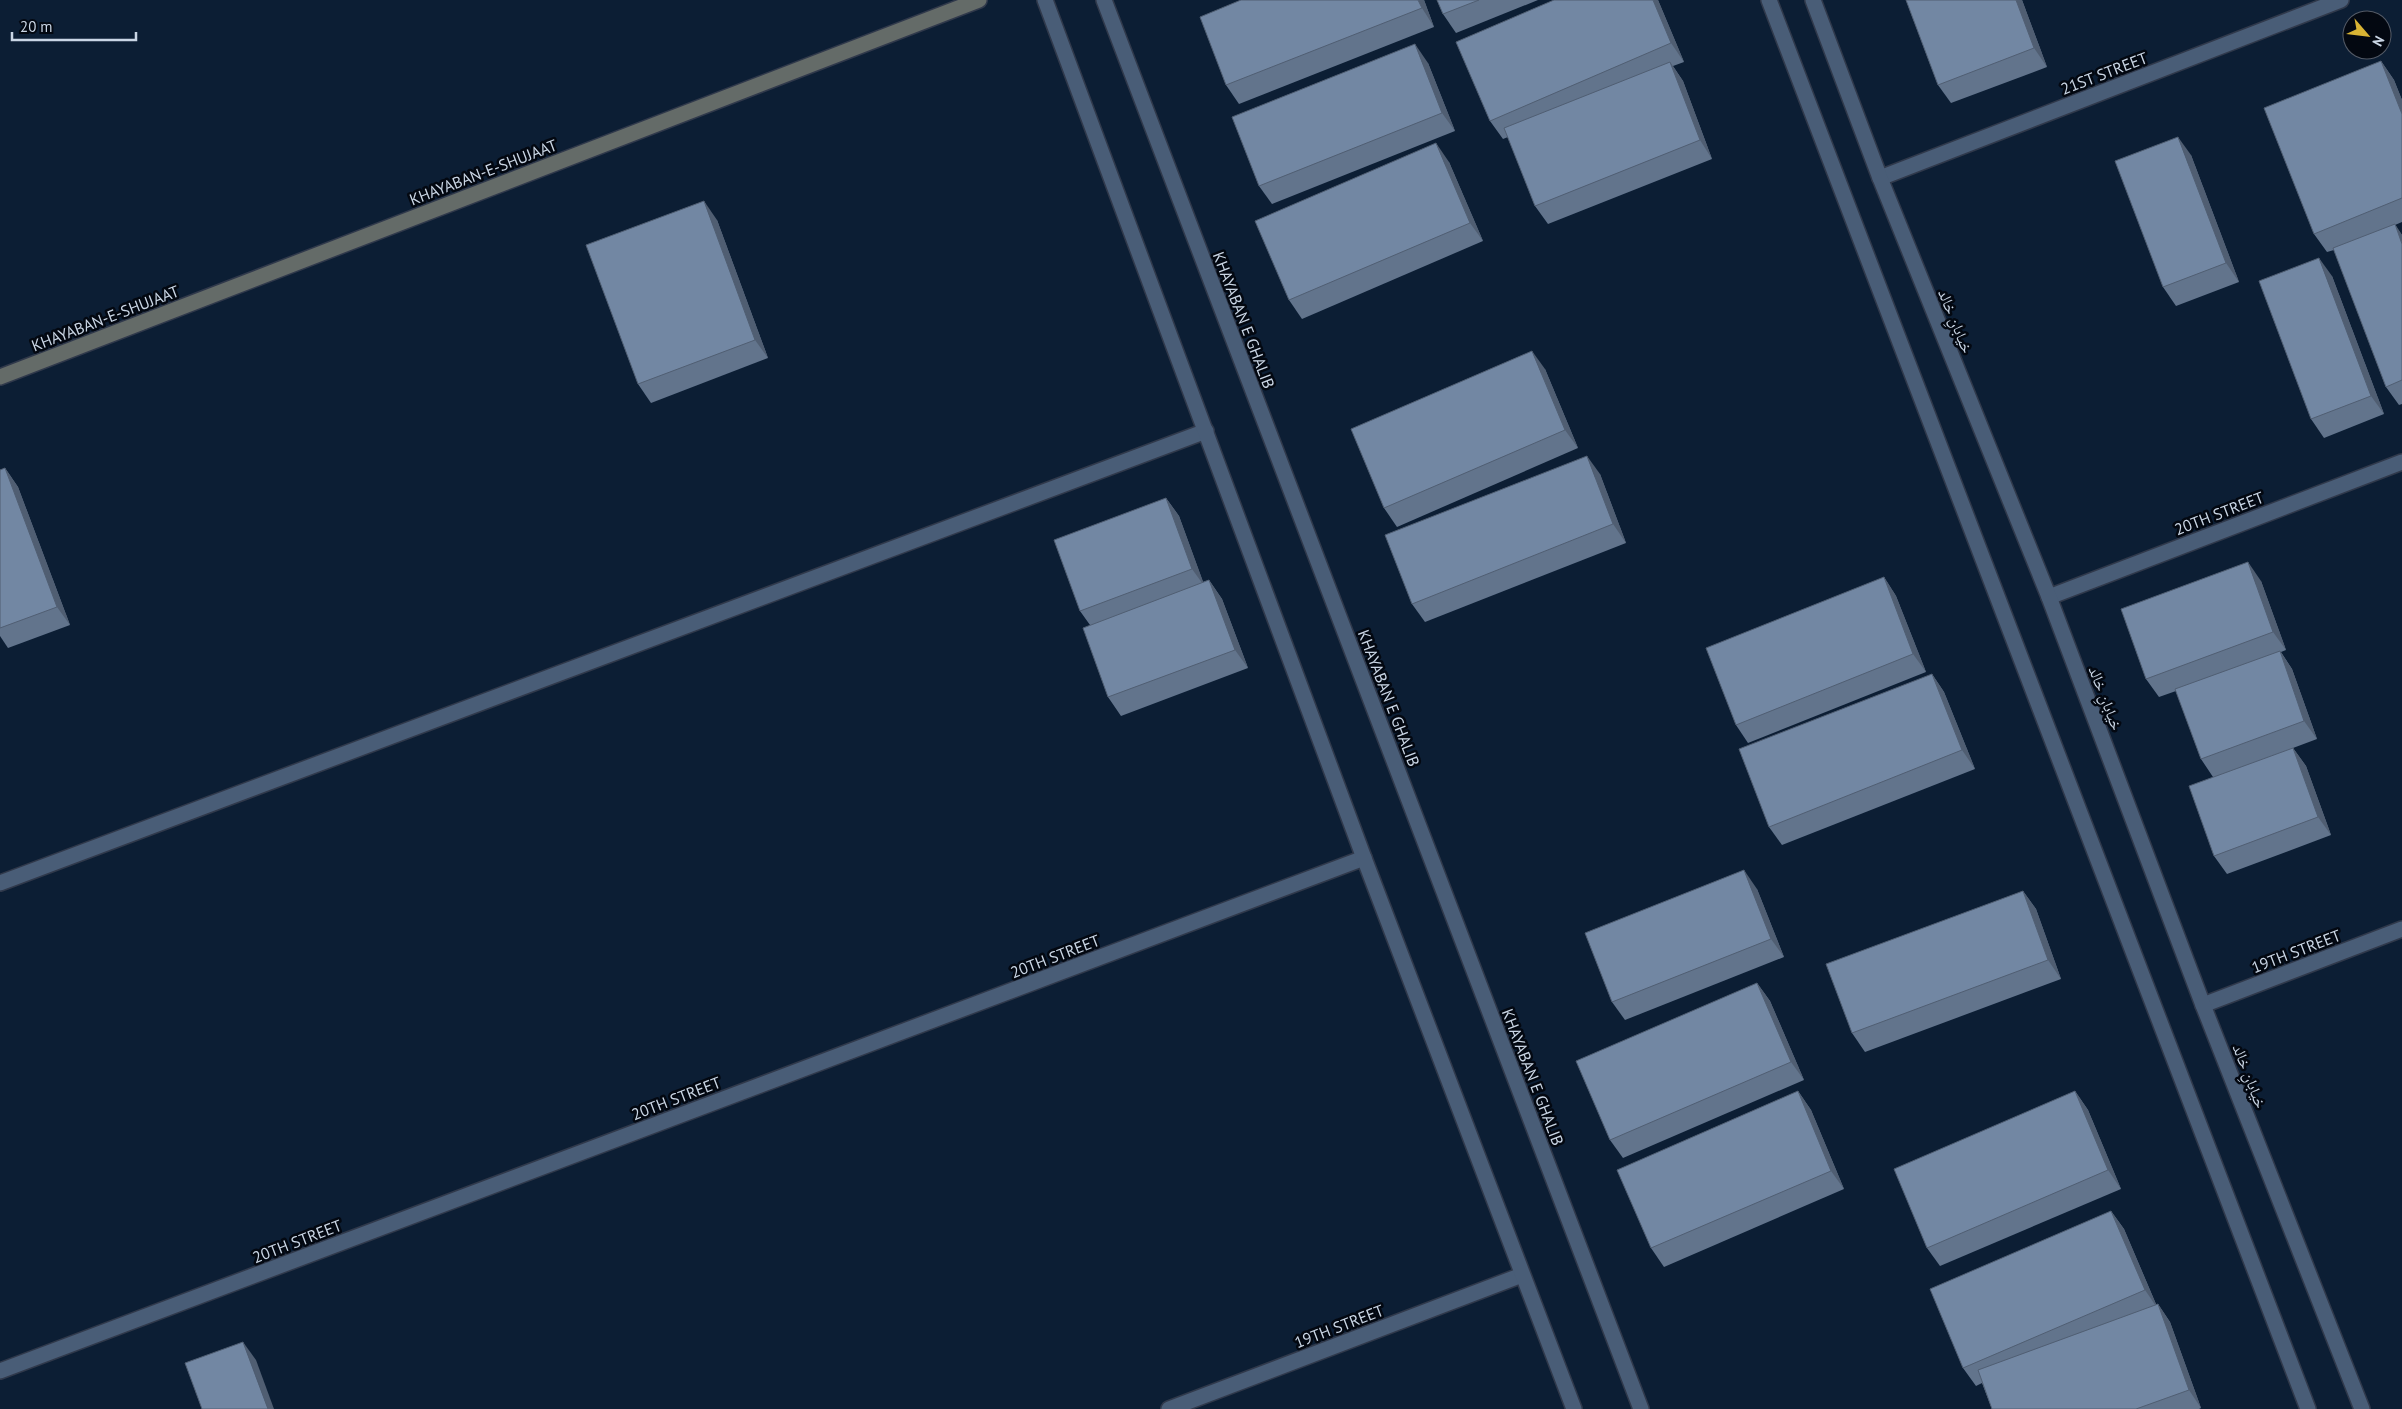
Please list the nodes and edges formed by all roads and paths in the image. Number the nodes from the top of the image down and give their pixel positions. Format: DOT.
graph roads {
  1 [pos="979,0"];
  2 [pos="1045,0"];
  3 [pos="1104,0"];
  4 [pos="1769,0"];
  5 [pos="1813,0"];
  6 [pos="2341,0"];
  7 [pos="1880,178"];
  8 [pos="0,377"];
  9 [pos="1206,431"];
  10 [pos="2402,462"];
  11 [pos="2049,597"];
  12 [pos="1364,858"];
  13 [pos="0,883"];
  14 [pos="2402,929"];
  15 [pos="2203,1005"];
  16 [pos="1522,1275"];
  17 [pos="0,1371"];
  18 [pos="1169,1409"];
  19 [pos="1574,1409"];
  20 [pos="1641,1409"];
  21 [pos="2308,1409"];
  22 [pos="2362,1409"];
  1 -- 8 [label="main road, KHAYABAN-E-SHUJAAT"];
  2 -- 9 [label="street"];
  3 -- 20 [label="street, KHAYABAN E GHALIB"];
  4 -- 21 [label="street"];
  5 -- 7 [label="street, خیابانِ خالد"];
  6 -- 7 [label="street, 21ST STREET"];
  7 -- 11 [label="street, خیابانِ خالد"];
  9 -- 12 [label="street"];
  9 -- 13 [label="street"];
  10 -- 11 [label="street, 20TH STREET"];
  11 -- 15 [label="street, خیابانِ خالد"];
  12 -- 16 [label="street"];
  12 -- 17 [label="street, 20TH STREET"];
  14 -- 15 [label="street, 19TH STREET"];
  15 -- 22 [label="street, خیابانِ خالد"];
  16 -- 18 [label="street, 19TH STREET"];
  16 -- 19 [label="street"];
}
